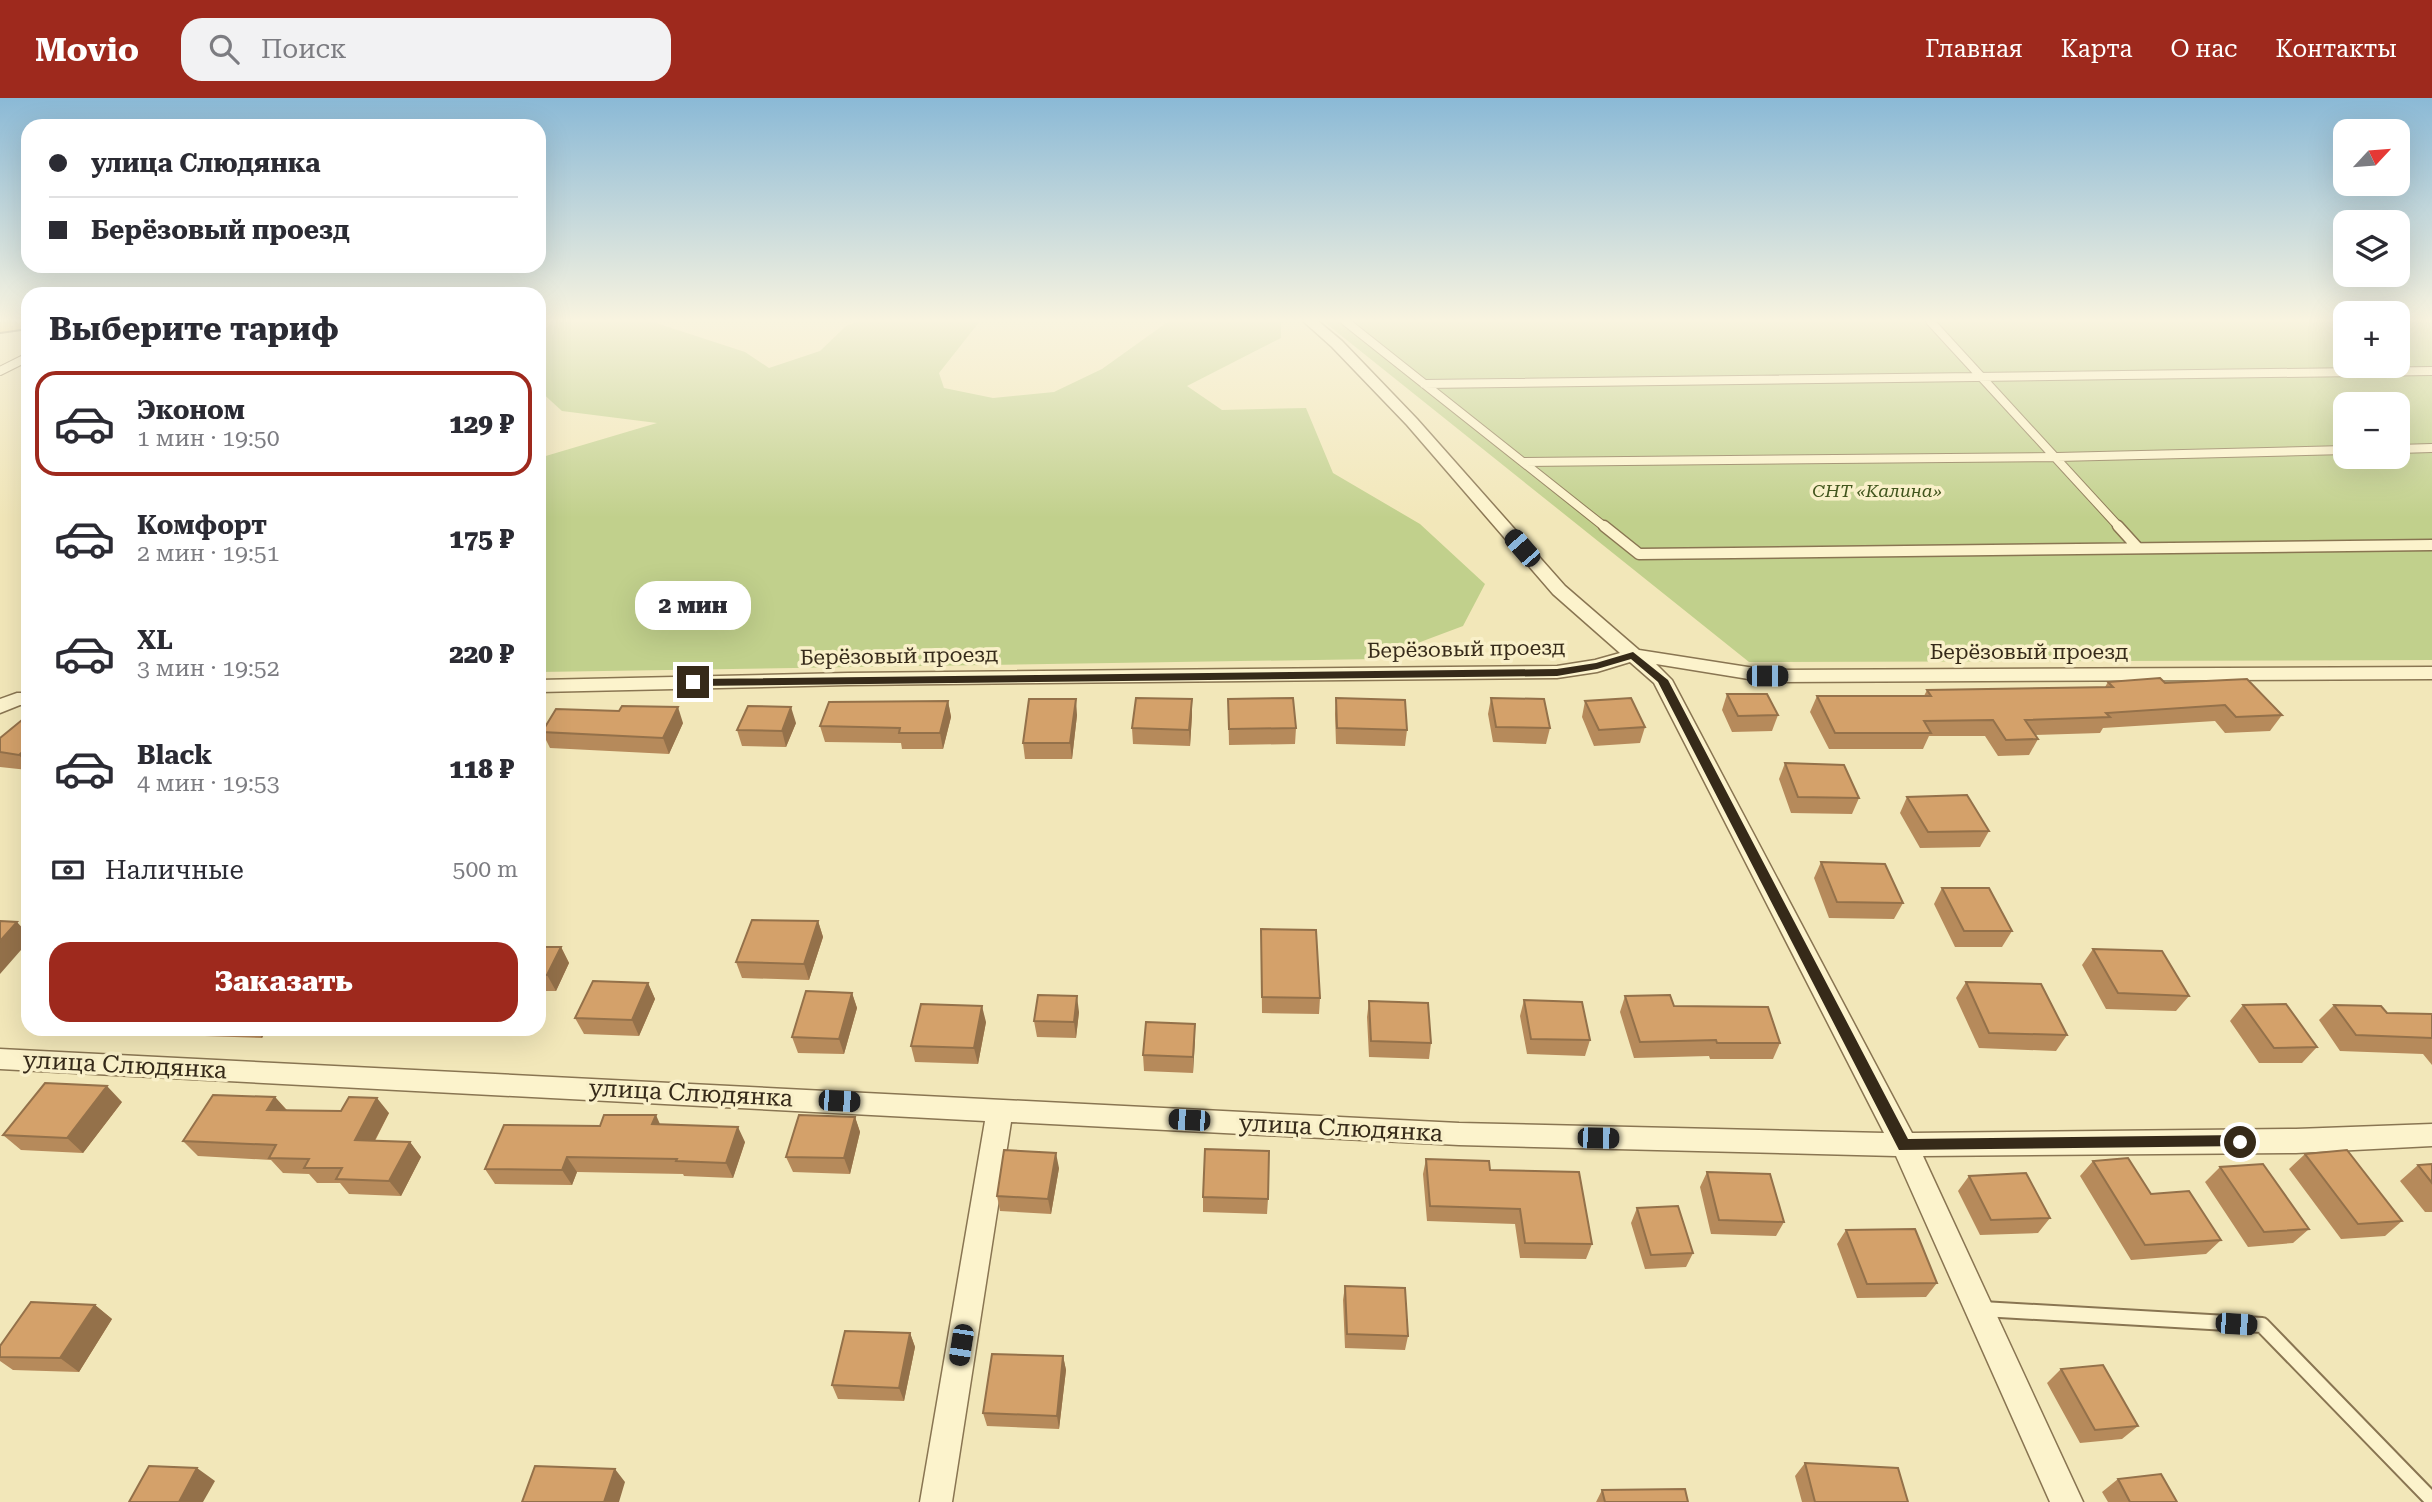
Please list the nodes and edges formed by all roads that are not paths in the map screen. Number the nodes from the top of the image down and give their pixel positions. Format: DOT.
graph roads {
  1 [pos="1378,387"];
  2 [pos="1427,387"];
  3 [pos="1991,387"];
  4 [pos="2432,448"];
  5 [pos="2410,449"];
  6 [pos="2333,450"];
  7 [pos="2057,457"];
  8 [pos="1522,462"];
  9 [pos="2432,545"];
  10 [pos="2138,548"];
  11 [pos="1633,655"];
  12 [pos="2432,673"];
  13 [pos="546,686"];
  14 [pos="21,699"];
  15 [pos="0,707"];
  16 [pos="0,1059"];
  17 [pos="1000,1110"];
  18 [pos="2432,1135"];
  19 [pos="1904,1145"];
  20 [pos="1979,1309"];
  21 [pos="2432,1500"];
  22 [pos="936,1502"];
  23 [pos="2067,1502"];
  1 -- 11 [label="street"];
  2 -- 8 [label="lane"];
  3 -- 7 [label="lane"];
  4 -- 5 [label="lane"];
  6 -- 7 [label="lane"];
  7 -- 8 [label="lane"];
  7 -- 10 [label="lane"];
  8 -- 10 [label="lane"];
  9 -- 10 [label="lane"];
  11 -- 12 [label="street, Берёзовый проезд"];
  11 -- 13 [label="street, Берёзовый проезд"];
  11 -- 19 [label="street"];
  14 -- 15 [label="street"];
  16 -- 17 [label="street, улица Слюдянка"];
  17 -- 19 [label="street, улица Слюдянка"];
  17 -- 22 [label="street"];
  18 -- 19 [label="street, улица Слюдянка"];
  19 -- 20 [label="street"];
  20 -- 21 [label="lane"];
  20 -- 23 [label="street"];
}
